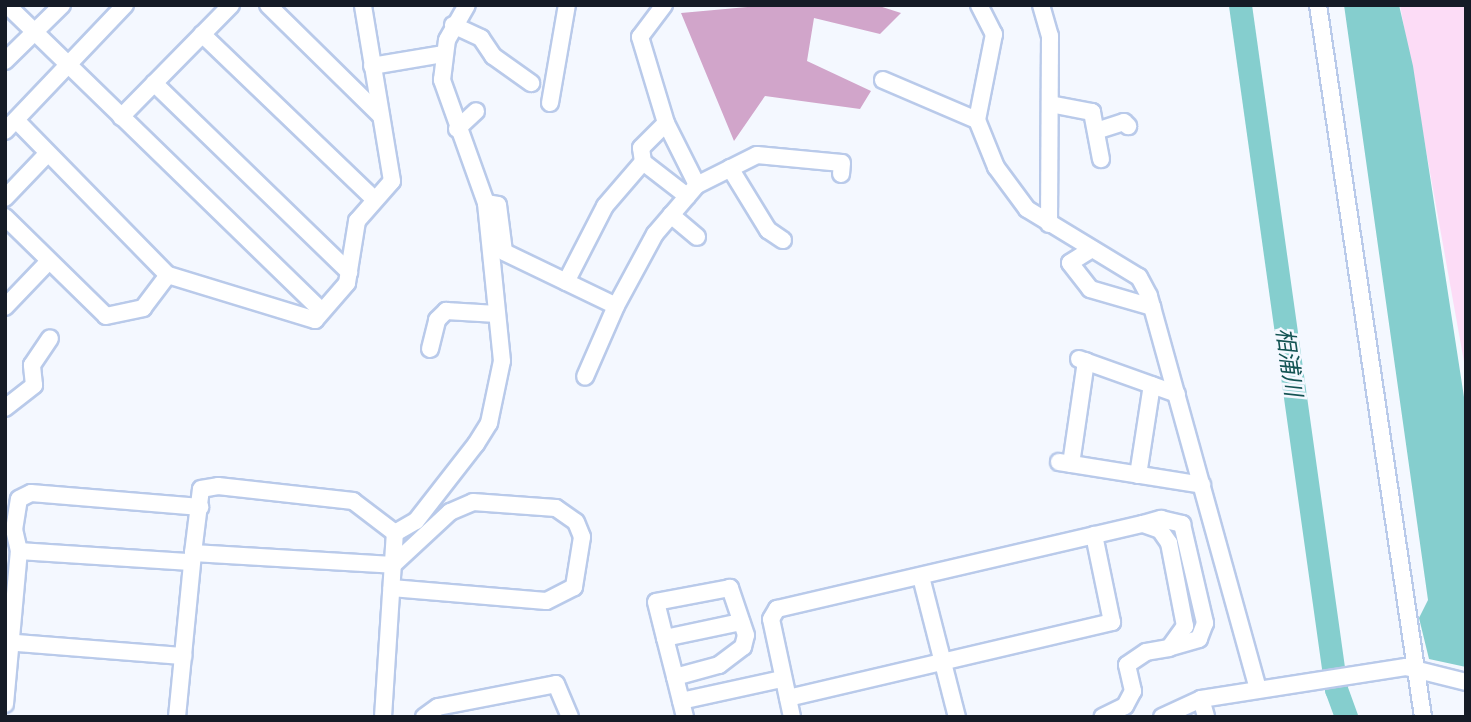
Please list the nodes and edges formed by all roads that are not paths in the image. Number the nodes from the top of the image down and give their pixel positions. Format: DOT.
graph roads {
  1 [pos="62,5"];
  2 [pos="124,5"];
  3 [pos="231,5"];
  4 [pos="268,5"];
  5 [pos="363,5"];
  6 [pos="467,5"];
  7 [pos="566,5"];
  8 [pos="664,5"];
  9 [pos="967,5"];
  10 [pos="1041,5"];
  11 [pos="1318,5"];
  12 [pos="8,6"];
  13 [pos="981,8"];
  14 [pos="453,26"];
  15 [pos="33,33"];
  16 [pos="202,34"];
  17 [pos="444,54"];
  18 [pos="5,61"];
  19 [pos="69,65"];
  20 [pos="372,66"];
  21 [pos="883,80"];
  22 [pos="154,83"];
  23 [pos="531,83"];
  24 [pos="550,103"];
  25 [pos="1050,104"];
  26 [pos="476,111"];
  27 [pos="379,114"];
  28 [pos="121,117"];
  29 [pos="977,120"];
  30 [pos="666,123"];
  31 [pos="11,125"];
  32 [pos="1128,126"];
  33 [pos="457,129"];
  34 [pos="1096,131"];
  35 [pos="47,154"];
  36 [pos="1101,159"];
  37 [pos="643,162"];
  38 [pos="730,168"];
  39 [pos="841,174"];
  40 [pos="692,190"];
  41 [pos="5,198"];
  42 [pos="374,199"];
  43 [pos="486,203"];
  44 [pos="671,215"];
  45 [pos="5,217"];
  46 [pos="1049,224"];
  47 [pos="697,237"];
  48 [pos="783,240"];
  49 [pos="1092,249"];
  50 [pos="48,262"];
  51 [pos="349,272"];
  52 [pos="168,275"];
  53 [pos="566,282"];
  54 [pos="616,306"];
  55 [pos="5,307"];
  56 [pos="1152,307"];
  57 [pos="322,310"];
  58 [pos="497,314"];
  59 [pos="50,338"];
  60 [pos="430,349"];
  61 [pos="585,368"];
  62 [pos="1152,385"];
  63 [pos="1177,394"];
  64 [pos="5,408"];
  65 [pos="1138,475"];
  66 [pos="1202,485"];
  67 [pos="200,507"];
  68 [pos="395,533"];
  69 [pos="1094,535"];
  70 [pos="19,551"];
  71 [pos="192,557"];
  72 [pos="393,565"];
  73 [pos="921,577"];
  74 [pos="392,588"];
  75 [pos="741,622"];
  76 [pos="665,638"];
  77 [pos="8,642"];
  78 [pos="183,656"];
  79 [pos="943,662"];
  80 [pos="1410,667"];
  81 [pos="675,677"];
  82 [pos="782,679"];
  83 [pos="1466,682"];
  84 [pos="1265,687"];
  85 [pos="788,698"];
  86 [pos="1201,699"];
  87 [pos="5,704"];
  88 [pos="683,709"];
  89 [pos="177,717"];
  90 [pos="383,717"];
  91 [pos="424,717"];
  92 [pos="570,717"];
  93 [pos="792,717"];
  94 [pos="957,717"];
  95 [pos="1102,717"];
  96 [pos="1163,717"];
  97 [pos="1206,717"];
  98 [pos="1423,717"];
  1 -- 15 [label="street"];
  2 -- 19 [label="street"];
  3 -- 16 [label="street"];
  4 -- 27 [label="street"];
  5 -- 20 [label="street"];
  6 -- 14 [label="street"];
  7 -- 24 [label="street"];
  8 -- 30 [label="street"];
  9 -- 13 [label="street"];
  10 -- 25 [label="street"];
  11 -- 80 [label="street"];
  12 -- 15 [label="street"];
  13 -- 29 [label="street"];
  14 -- 17 [label="street"];
  14 -- 23 [label="street"];
  15 -- 18 [label="street"];
  15 -- 19 [label="street"];
  16 -- 22 [label="street"];
  16 -- 42 [label="street"];
  17 -- 20 [label="street"];
  17 -- 33 [label="street"];
  19 -- 28 [label="street"];
  19 -- 31 [label="street"];
  20 -- 27 [label="street"];
  21 -- 29 [label="street"];
  22 -- 28 [label="street"];
  22 -- 51 [label="street"];
  25 -- 34 [label="street"];
  25 -- 46 [label="street"];
  26 -- 33 [label="street"];
  27 -- 42 [label="street"];
  28 -- 57 [label="street"];
  29 -- 46 [label="street"];
  30 -- 37 [label="street"];
  30 -- 40 [label="street"];
  31 -- 35 [label="street"];
  32 -- 34 [label="street"];
  33 -- 43 [label="street"];
  34 -- 36 [label="street"];
  35 -- 41 [label="street"];
  35 -- 52 [label="street"];
  37 -- 40 [label="street"];
  37 -- 53 [label="street"];
  38 -- 39 [label="street"];
  38 -- 40 [label="street"];
  38 -- 48 [label="street"];
  40 -- 44 [label="street"];
  42 -- 51 [label="street"];
  43 -- 53 [label="street"];
  43 -- 58 [label="street"];
  44 -- 47 [label="street"];
  44 -- 54 [label="street"];
  45 -- 50 [label="street"];
  46 -- 49 [label="street"];
  49 -- 56 [label="street"];
  49 -- 56 [label="street"];
  50 -- 52 [label="street"];
  50 -- 55 [label="street"];
  51 -- 57 [label="street"];
  52 -- 57 [label="street"];
  53 -- 54 [label="street"];
  54 -- 61 [label="street"];
  56 -- 63 [label="street"];
  58 -- 60 [label="street"];
  58 -- 68 [label="street"];
  59 -- 64 [label="street"];
  62 -- 63 [label="street"];
  62 -- 65 [label="street"];
  62 -- 65 [label="street"];
  63 -- 66 [label="street"];
  65 -- 66 [label="street"];
  66 -- 84 [label="street"];
  67 -- 68 [label="street"];
  67 -- 70 [label="street"];
  67 -- 71 [label="street"];
  68 -- 72 [label="street"];
  69 -- 73 [label="street"];
  69 -- 79 [label="street"];
  69 -- 95 [label="street"];
  70 -- 71 [label="street"];
  70 -- 77 [label="street"];
  71 -- 72 [label="street"];
  71 -- 78 [label="street"];
  72 -- 74 [label="street"];
  72 -- 74 [label="street"];
  73 -- 79 [label="street"];
  73 -- 82 [label="street"];
  74 -- 90 [label="street"];
  75 -- 76 [label="street"];
  75 -- 76 [label="street"];
  75 -- 81 [label="street"];
  76 -- 81 [label="street"];
  77 -- 78 [label="street"];
  77 -- 87 [label="street"];
  78 -- 89 [label="street"];
  79 -- 85 [label="street"];
  79 -- 94 [label="street"];
  80 -- 83 [label="street"];
  80 -- 84 [label="street"];
  80 -- 98 [label="street"];
  81 -- 88 [label="street"];
  82 -- 85 [label="street"];
  82 -- 88 [label="street"];
  84 -- 86 [label="street"];
  85 -- 93 [label="street"];
  86 -- 96 [label="street"];
  86 -- 97 [label="street"];
  91 -- 92 [label="street"];
}
